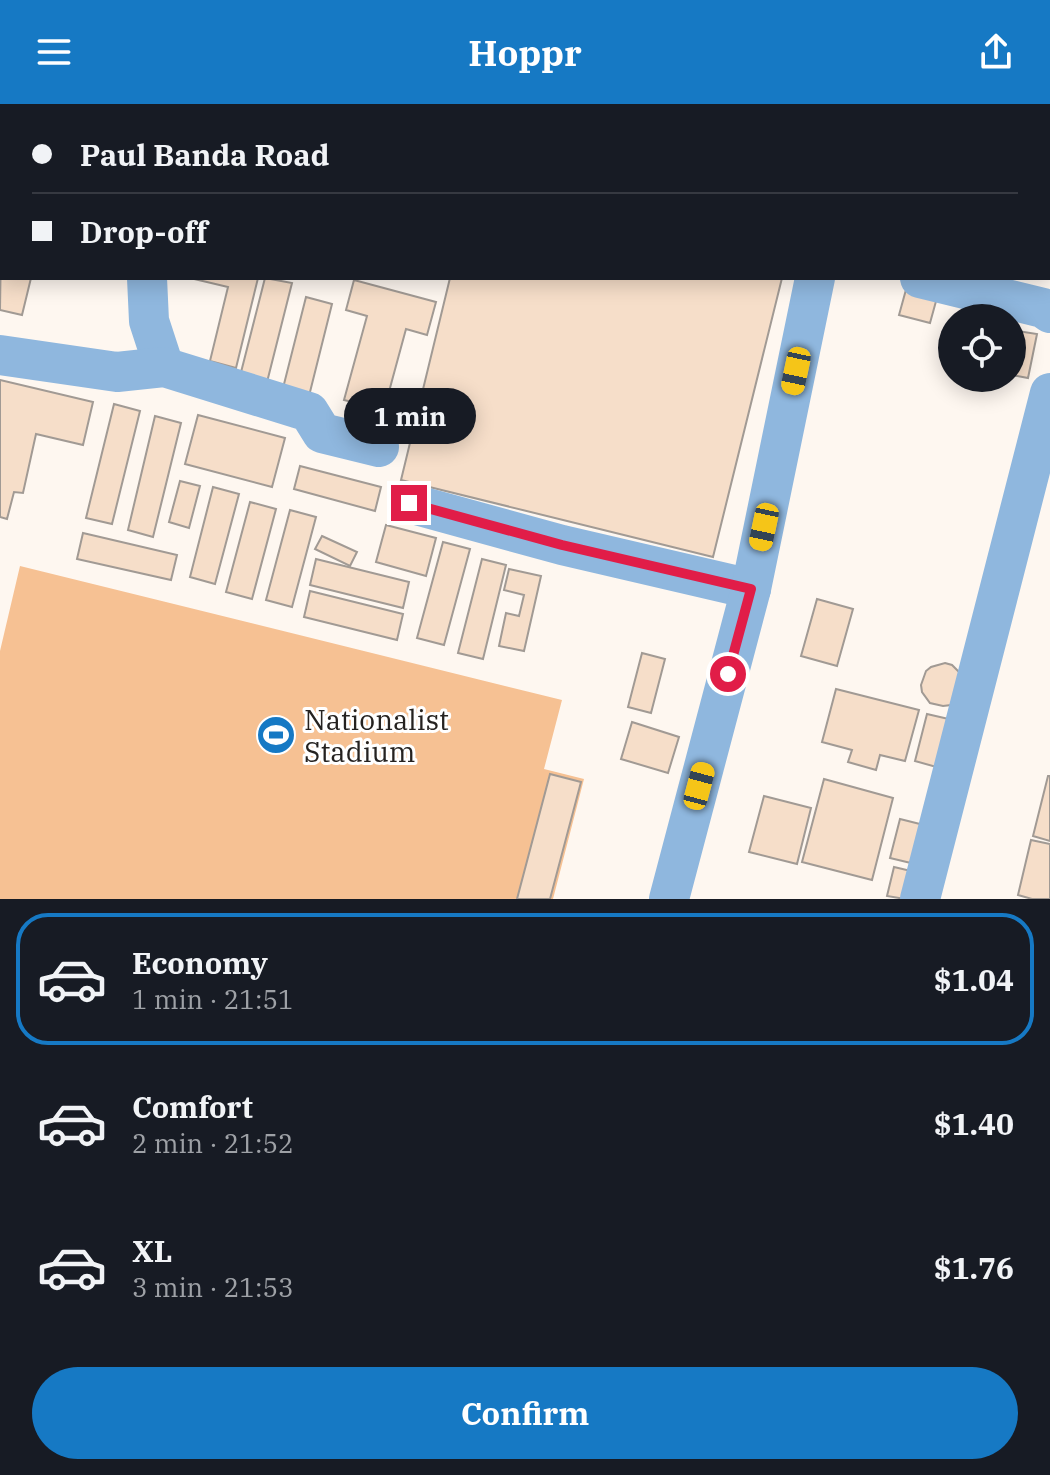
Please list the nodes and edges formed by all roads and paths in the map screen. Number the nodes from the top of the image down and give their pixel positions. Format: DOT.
graph roads {
  1 [pos="147,280"];
  2 [pos="815,280"];
  3 [pos="928,280"];
  4 [pos="1050,313"];
  5 [pos="0,355"];
  6 [pos="164,367"];
  7 [pos="1050,393"];
  8 [pos="379,447"];
  9 [pos="409,503"];
  10 [pos="751,589"];
  11 [pos="669,899"];
  12 [pos="920,899"];
  1 -- 6 [label="street"];
  2 -- 10 [label="street"];
  3 -- 4 [label="street"];
  5 -- 6 [label="street"];
  6 -- 8 [label="street"];
  7 -- 12 [label="street"];
  9 -- 10 [label="street"];
  10 -- 11 [label="street"];
}
